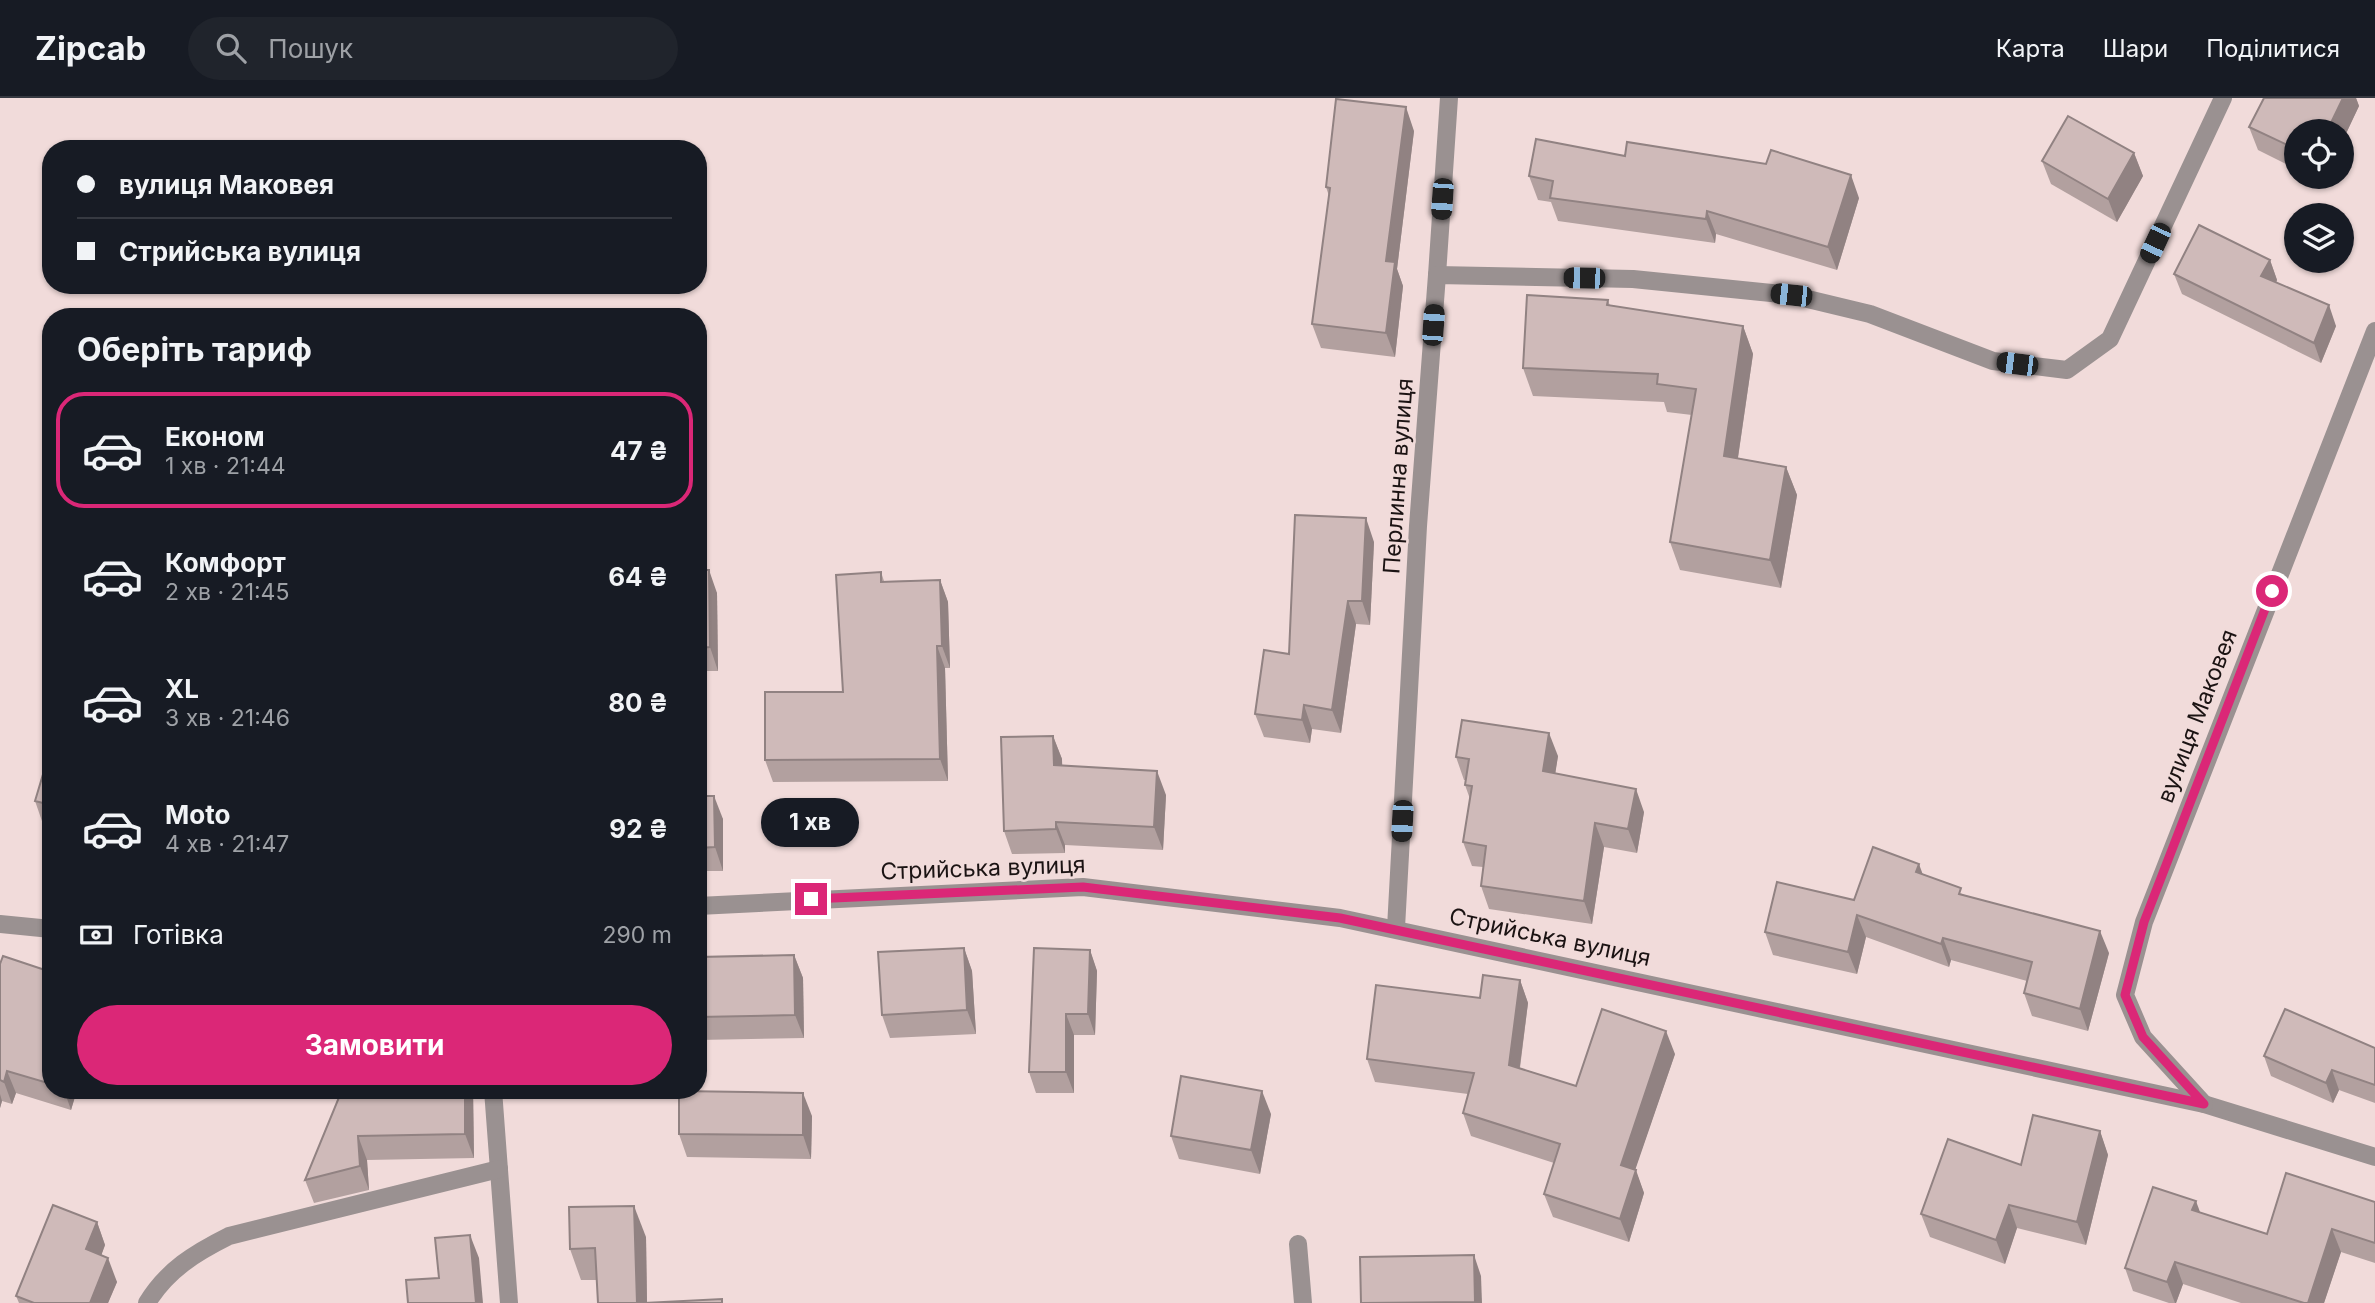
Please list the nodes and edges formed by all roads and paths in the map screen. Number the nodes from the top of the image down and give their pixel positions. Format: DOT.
graph roads {
  1 [pos="1449,98"];
  2 [pos="2223,98"];
  3 [pos="1437,275"];
  4 [pos="2375,331"];
  5 [pos="707,906"];
  6 [pos="0,924"];
  7 [pos="42,928"];
  8 [pos="1396,928"];
  9 [pos="494,1099"];
  10 [pos="2204,1104"];
  11 [pos="2375,1157"];
  12 [pos="499,1169"];
  13 [pos="1298,1244"];
  14 [pos="147,1303"];
  15 [pos="509,1303"];
  16 [pos="1303,1303"];
  1 -- 3 [label="street, Перлинна вулиця"];
  2 -- 3 [label="street"];
  3 -- 8 [label="street, Перлинна вулиця"];
  4 -- 10 [label="street, вулиця Маковея"];
  5 -- 8 [label="street, Стрийська вулиця"];
  6 -- 7 [label="street"];
  8 -- 10 [label="street, Стрийська вулиця"];
  9 -- 12 [label="street"];
  10 -- 11 [label="street, Стрийська вулиця"];
  12 -- 14 [label="street"];
  12 -- 15 [label="street"];
  13 -- 16 [label="street"];
}
